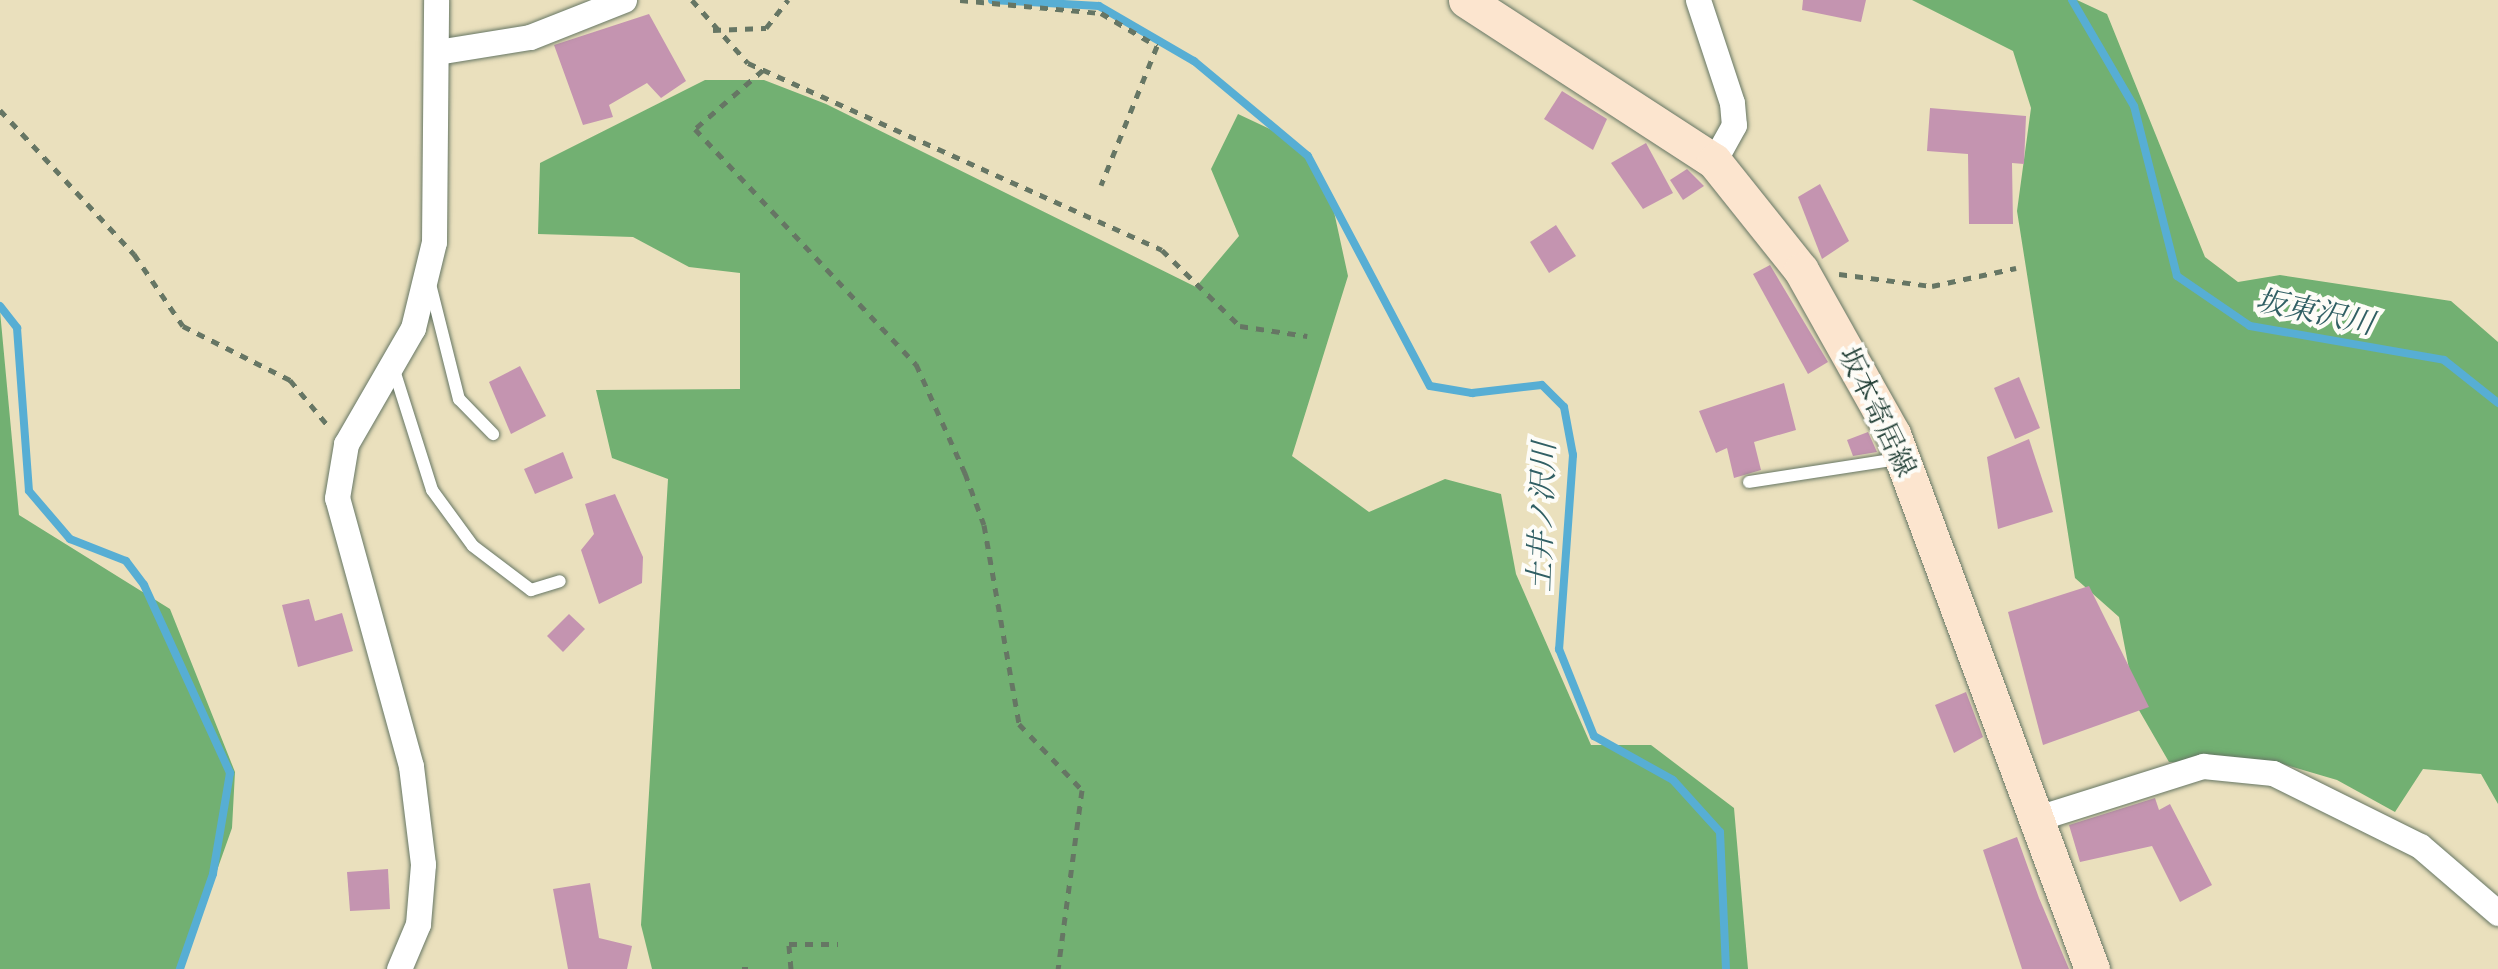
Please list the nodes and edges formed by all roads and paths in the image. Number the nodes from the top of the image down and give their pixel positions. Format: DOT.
graph roads {
  1 [pos="436,0"];
  2 [pos="624,0"];
  3 [pos="692,0"];
  4 [pos="788,0"];
  5 [pos="960,0"];
  6 [pos="1466,0"];
  7 [pos="1698,0"];
  8 [pos="712,30"];
  9 [pos="437,52"];
  10 [pos="764,70"];
  11 [pos="0,110"];
  12 [pos="1714,161"];
  13 [pos="1101,185"];
  14 [pos="2016,268"];
  15 [pos="1801,270"];
  16 [pos="426,273"];
  17 [pos="1307,336"];
  18 [pos="394,370"];
  19 [pos="494,434"];
  20 [pos="346,444"];
  21 [pos="1901,458"];
  22 [pos="1748,482"];
  23 [pos="560,582"];
  24 [pos="2042,817"];
  25 [pos="2498,913"];
  26 [pos="838,944"];
  27 [pos="399,969"];
  28 [pos="791,969"];
  29 [pos="1058,969"];
  30 [pos="2092,969"];
  1 -- 9 [label="street"];
  2 -- 9 [label="street"];
  3 -- 8 [label="path"];
  4 -- 8 [label="path"];
  5 -- 13 [label="path"];
  6 -- 12 [label="main road, 坂本寄居線"];
  7 -- 12 [label="street"];
  8 -- 10 [label="path"];
  9 -- 16 [label="street"];
  10 -- 17 [label="path"];
  10 -- 29 [label="path"];
  11 -- 20 [label="path"];
  12 -- 15 [label="main road, 坂本寄居線"];
  14 -- 15 [label="path"];
  15 -- 21 [label="main road, 坂本寄居線"];
  16 -- 18 [label="street"];
  16 -- 19 [label="lane"];
  18 -- 20 [label="street"];
  18 -- 23 [label="lane"];
  20 -- 27 [label="street"];
  21 -- 22 [label="lane"];
  21 -- 24 [label="main road, 坂本寄居線"];
  24 -- 25 [label="street"];
  24 -- 30 [label="main road, 坂本寄居線"];
  26 -- 28 [label="path"];
}
